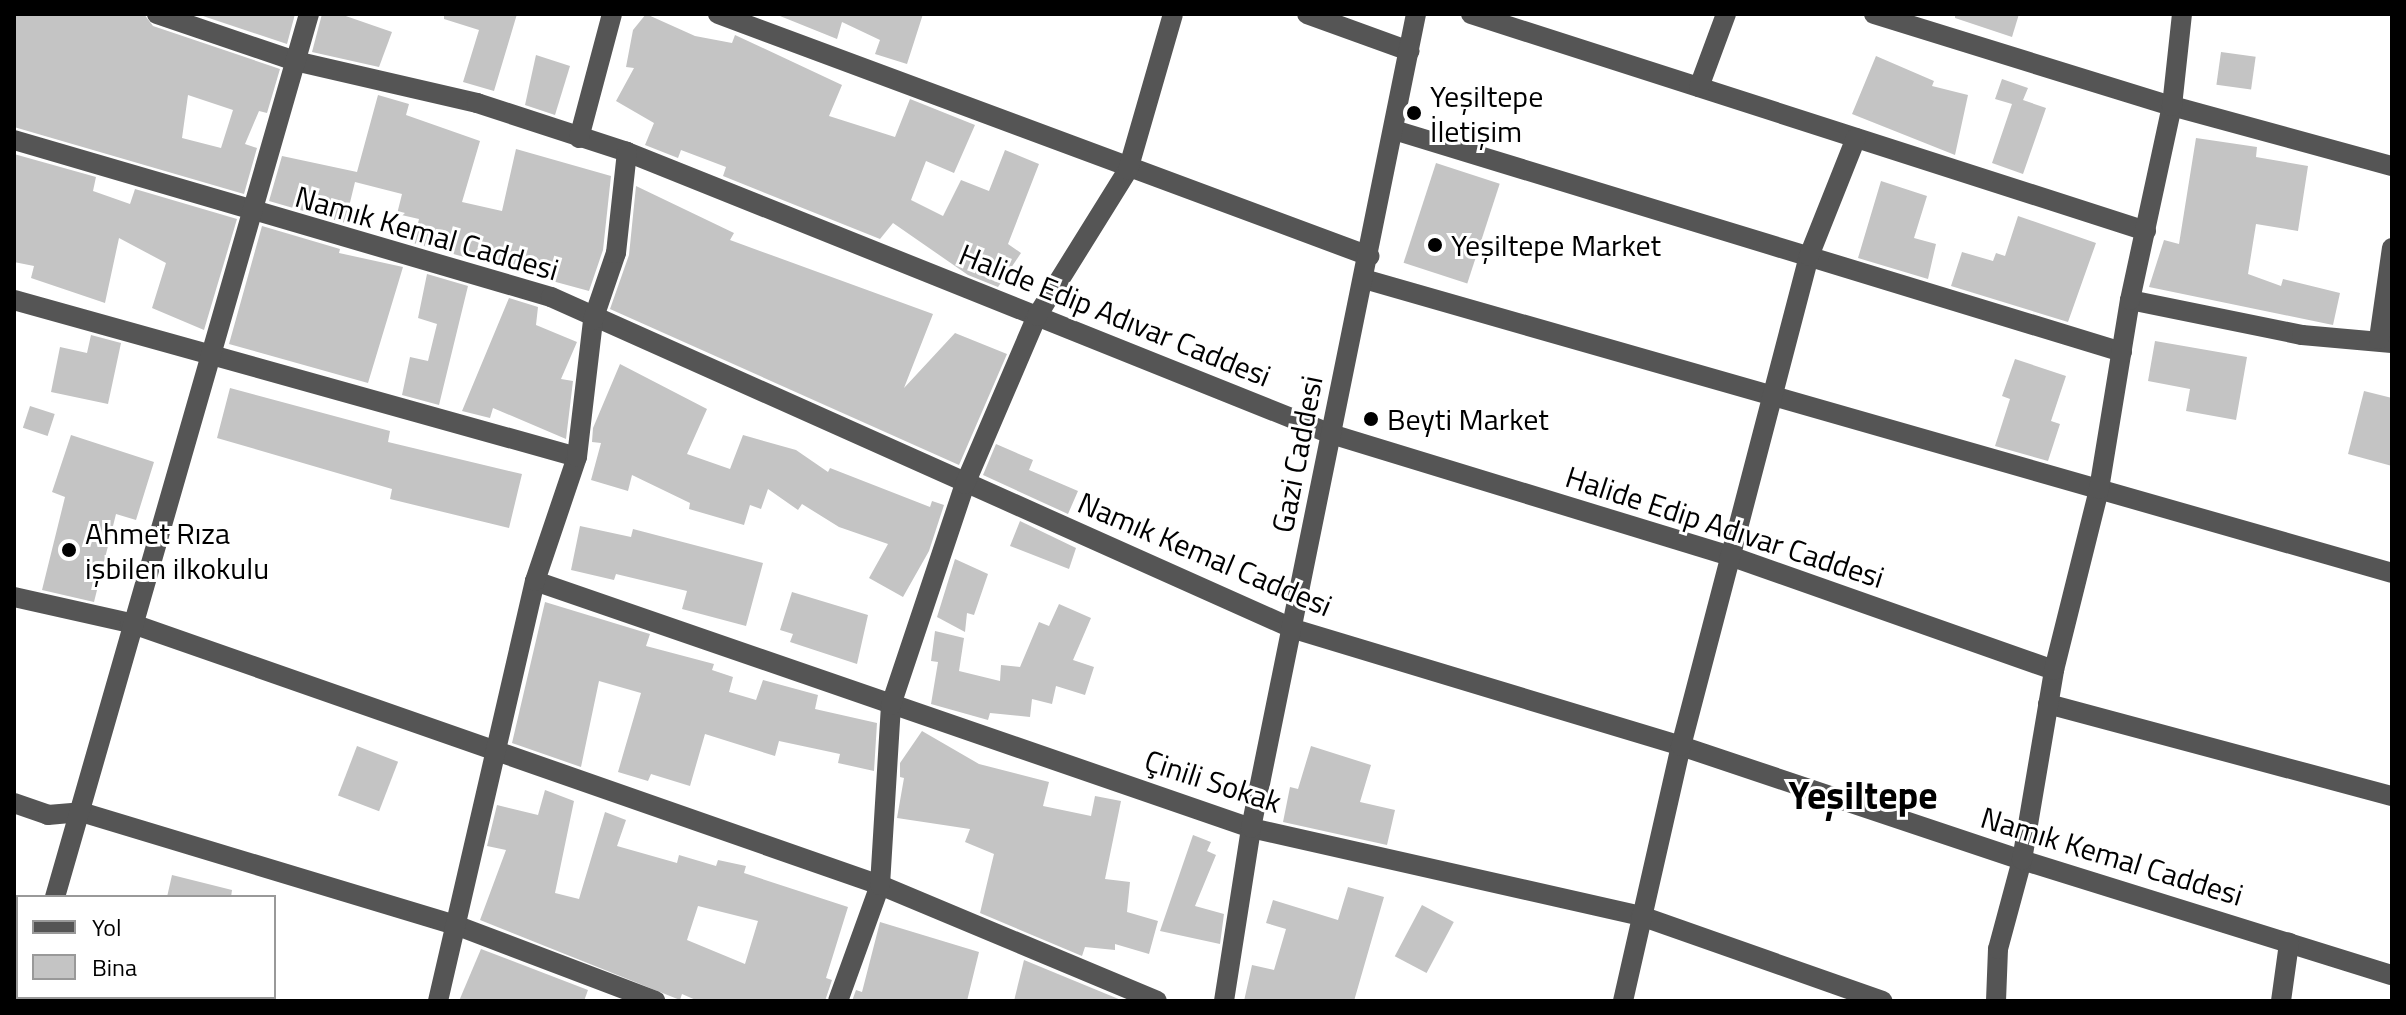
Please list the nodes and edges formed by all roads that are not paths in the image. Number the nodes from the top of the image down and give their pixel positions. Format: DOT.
graph roads {
  1 [pos="157,14"];
  2 [pos="309,14"];
  3 [pos="612,14"];
  4 [pos="718,14"];
  5 [pos="1173,14"];
  6 [pos="1307,14"];
  7 [pos="1416,14"];
  8 [pos="1471,14"];
  9 [pos="1726,14"];
  10 [pos="1874,14"];
  11 [pos="2182,14"];
  12 [pos="1409,51"];
  13 [pos="295,61"];
  14 [pos="1699,87"];
  15 [pos="2172,106"];
  16 [pos="1394,130"];
  17 [pos="579,138"];
  18 [pos="1856,138"];
  19 [pos="14,140"];
  20 [pos="627,152"];
  21 [pos="2392,166"];
  22 [pos="1128,170"];
  23 [pos="249,212"];
  24 [pos="2146,231"];
  25 [pos="2392,248"];
  26 [pos="1369,256"];
  27 [pos="1809,256"];
  28 [pos="1364,279"];
  29 [pos="14,300"];
  30 [pos="2130,300"];
  31 [pos="1037,316"];
  32 [pos="593,320"];
  33 [pos="2386,341"];
  34 [pos="2122,352"];
  35 [pos="209,355"];
  36 [pos="1772,396"];
  37 [pos="1331,434"];
  38 [pos="577,457"];
  39 [pos="965,484"];
  40 [pos="2099,489"];
  41 [pos="1730,556"];
  42 [pos="2392,573"];
  43 [pos="535,581"];
  44 [pos="14,597"];
  45 [pos="130,623"];
  46 [pos="1294,629"];
  47 [pos="2054,670"];
  48 [pos="2048,704"];
  49 [pos="891,705"];
  50 [pos="1681,746"];
  51 [pos="495,750"];
  52 [pos="2392,796"];
  53 [pos="14,803"];
  54 [pos="81,812"];
  55 [pos="1251,828"];
  56 [pos="2022,860"];
  57 [pos="880,885"];
  58 [pos="56,895"];
  59 [pos="1641,916"];
  60 [pos="458,926"];
  61 [pos="2289,943"];
  62 [pos="2392,975"];
  63 [pos="438,1001"];
  64 [pos="655,1001"];
  65 [pos="838,1001"];
  66 [pos="1157,1001"];
  67 [pos="1224,1001"];
  68 [pos="1623,1001"];
  69 [pos="1882,1001"];
  70 [pos="1996,1001"];
  71 [pos="2281,1001"];
  1 -- 13 [label="street, Halide Edip Adıvar Caddesi"];
  2 -- 13 [label="street"];
  3 -- 17 [label="street"];
  4 -- 22 [label="street"];
  5 -- 22 [label="street"];
  6 -- 12 [label="street"];
  7 -- 12 [label="street, Gazi Caddesi"];
  8 -- 14 [label="street"];
  9 -- 14 [label="street"];
  10 -- 15 [label="street"];
  11 -- 15 [label="street"];
  12 -- 16 [label="street, Gazi Caddesi"];
  13 -- 17 [label="street, Halide Edip Adıvar Caddesi"];
  13 -- 23 [label="street"];
  14 -- 18 [label="street"];
  15 -- 21 [label="street"];
  15 -- 24 [label="street"];
  16 -- 26 [label="street, Gazi Caddesi"];
  16 -- 27 [label="street"];
  17 -- 20 [label="street, Halide Edip Adıvar Caddesi"];
  18 -- 24 [label="street"];
  18 -- 27 [label="street"];
  19 -- 23 [label="street, Namık Kemal Caddesi"];
  20 -- 31 [label="street, Halide Edip Adıvar Caddesi"];
  20 -- 32 [label="street"];
  22 -- 26 [label="street"];
  22 -- 31 [label="street"];
  23 -- 32 [label="street, Namık Kemal Caddesi"];
  23 -- 35 [label="street"];
  24 -- 30 [label="street"];
  25 -- 33 [label="street"];
  26 -- 28 [label="street, Gazi Caddesi"];
  27 -- 34 [label="street"];
  27 -- 36 [label="street"];
  28 -- 36 [label="street"];
  28 -- 37 [label="street, Gazi Caddesi"];
  29 -- 35 [label="street"];
  30 -- 33 [label="street"];
  30 -- 34 [label="street"];
  31 -- 37 [label="street, Halide Edip Adıvar Caddesi"];
  31 -- 39 [label="street"];
  32 -- 38 [label="street"];
  32 -- 39 [label="street, Namık Kemal Caddesi"];
  34 -- 40 [label="street"];
  35 -- 38 [label="street"];
  35 -- 45 [label="street"];
  36 -- 40 [label="street"];
  36 -- 41 [label="street"];
  37 -- 41 [label="street, Halide Edip Adıvar Caddesi"];
  37 -- 46 [label="street, Gazi Caddesi"];
  38 -- 43 [label="street"];
  39 -- 46 [label="street, Namık Kemal Caddesi"];
  39 -- 49 [label="street"];
  40 -- 42 [label="street"];
  40 -- 47 [label="street"];
  41 -- 47 [label="street, Halide Edip Adıvar Caddesi"];
  41 -- 50 [label="street"];
  43 -- 49 [label="street, Çinili Sokak"];
  43 -- 51 [label="street"];
  44 -- 45 [label="street"];
  45 -- 51 [label="street"];
  45 -- 54 [label="street"];
  46 -- 50 [label="street, Namık Kemal Caddesi"];
  46 -- 55 [label="street, Gazi Caddesi"];
  47 -- 48 [label="street"];
  48 -- 52 [label="street"];
  48 -- 56 [label="street"];
  49 -- 55 [label="street, Çinili Sokak"];
  49 -- 57 [label="street"];
  50 -- 56 [label="street, Namık Kemal Caddesi"];
  50 -- 59 [label="street"];
  51 -- 57 [label="street"];
  51 -- 60 [label="street"];
  53 -- 54 [label="street"];
  54 -- 58 [label="street"];
  54 -- 60 [label="street"];
  55 -- 59 [label="street, Çinili Sokak"];
  55 -- 67 [label="street, Gazi Caddesi"];
  56 -- 61 [label="street, Namık Kemal Caddesi"];
  56 -- 70 [label="street"];
  57 -- 65 [label="street"];
  57 -- 66 [label="street"];
  59 -- 68 [label="street"];
  59 -- 69 [label="street, Çinili Sokak"];
  60 -- 63 [label="street"];
  60 -- 64 [label="street"];
  61 -- 62 [label="street, Namık Kemal Caddesi"];
  61 -- 71 [label="street"];
}
